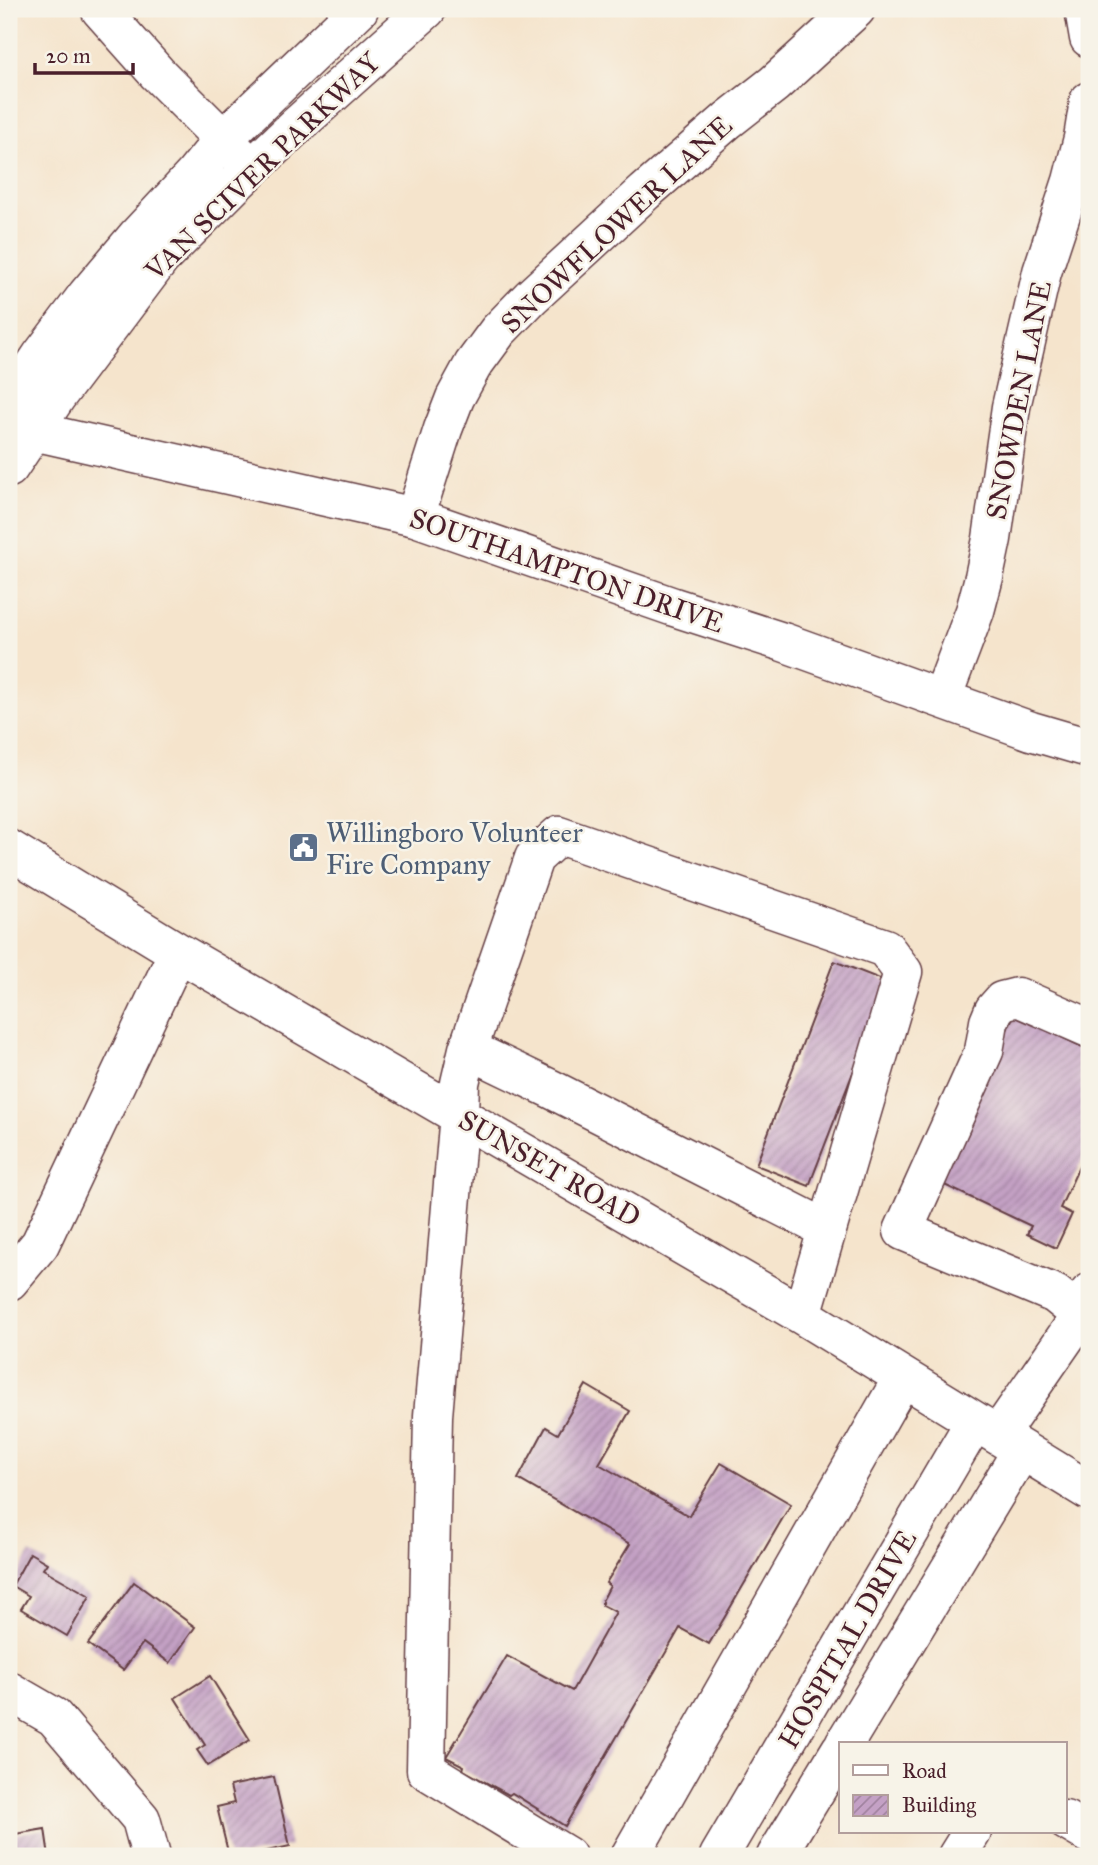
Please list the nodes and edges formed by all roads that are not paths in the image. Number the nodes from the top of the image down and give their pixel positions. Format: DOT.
graph roads {
  1 [pos="100,9"];
  2 [pos="359,9"];
  3 [pos="427,9"];
  4 [pos="856,9"];
  5 [pos="1084,9"];
  6 [pos="1089,38"];
  7 [pos="1089,101"];
  8 [pos="223,138"];
  9 [pos="251,168"];
  10 [pos="21,418"];
  11 [pos="9,468"];
  12 [pos="415,517"];
  13 [pos="942,698"];
  14 [pos="1089,748"];
  15 [pos="9,849"];
  16 [pos="178,952"];
  17 [pos="1089,1028"];
  18 [pos="468,1049"];
  19 [pos="459,1114"];
  20 [pos="826,1229"];
  21 [pos="9,1281"];
  22 [pos="1086,1308"];
  23 [pos="802,1315"];
  24 [pos="903,1377"];
  25 [pos="998,1435"];
  26 [pos="1089,1491"];
  27 [pos="9,1690"];
  28 [pos="845,1742"];
  29 [pos="839,1752"];
  30 [pos="1066,1821"];
  31 [pos="971,1834"];
  32 [pos="1089,1834"];
  33 [pos="151,1856"];
  34 [pos="567,1856"];
  35 [pos="630,1856"];
  36 [pos="719,1856"];
  37 [pos="776,1856"];
  38 [pos="957,1856"];
  1 -- 8 [label="street"];
  2 -- 8 [label="street, VAN SCIVER PARKWAY"];
  3 -- 9 [label="street, VAN SCIVER PARKWAY"];
  4 -- 12 [label="street, SNOWFLOWER LANE"];
  5 -- 6 [label="street"];
  7 -- 13 [label="street, SNOWDEN LANE"];
  8 -- 9 [label="street"];
  8 -- 10 [label="street, VAN SCIVER PARKWAY"];
  9 -- 10 [label="street, VAN SCIVER PARKWAY"];
  10 -- 11 [label="street, VAN SCIVER PARKWAY"];
  10 -- 12 [label="street, SOUTHAMPTON DRIVE"];
  12 -- 13 [label="street, SOUTHAMPTON DRIVE"];
  13 -- 14 [label="street, SOUTHAMPTON DRIVE"];
  15 -- 16 [label="street, SUNSET ROAD"];
  16 -- 19 [label="street, SUNSET ROAD"];
  16 -- 21 [label="street"];
  17 -- 22 [label="street"];
  18 -- 19 [label="street"];
  18 -- 20 [label="street"];
  18 -- 20 [label="street"];
  19 -- 23 [label="street, SUNSET ROAD"];
  19 -- 34 [label="street"];
  20 -- 23 [label="street"];
  22 -- 25 [label="street"];
  23 -- 24 [label="street, SUNSET ROAD"];
  24 -- 25 [label="street, SUNSET ROAD"];
  24 -- 35 [label="street"];
  25 -- 26 [label="street, SUNSET ROAD"];
  25 -- 28 [label="street, HOSPITAL DRIVE"];
  25 -- 36 [label="street, HOSPITAL DRIVE"];
  27 -- 33 [label="street"];
  29 -- 37 [label="street, HOSPITAL DRIVE"];
  30 -- 32 [label="street"];
  31 -- 38 [label="street"];
}
